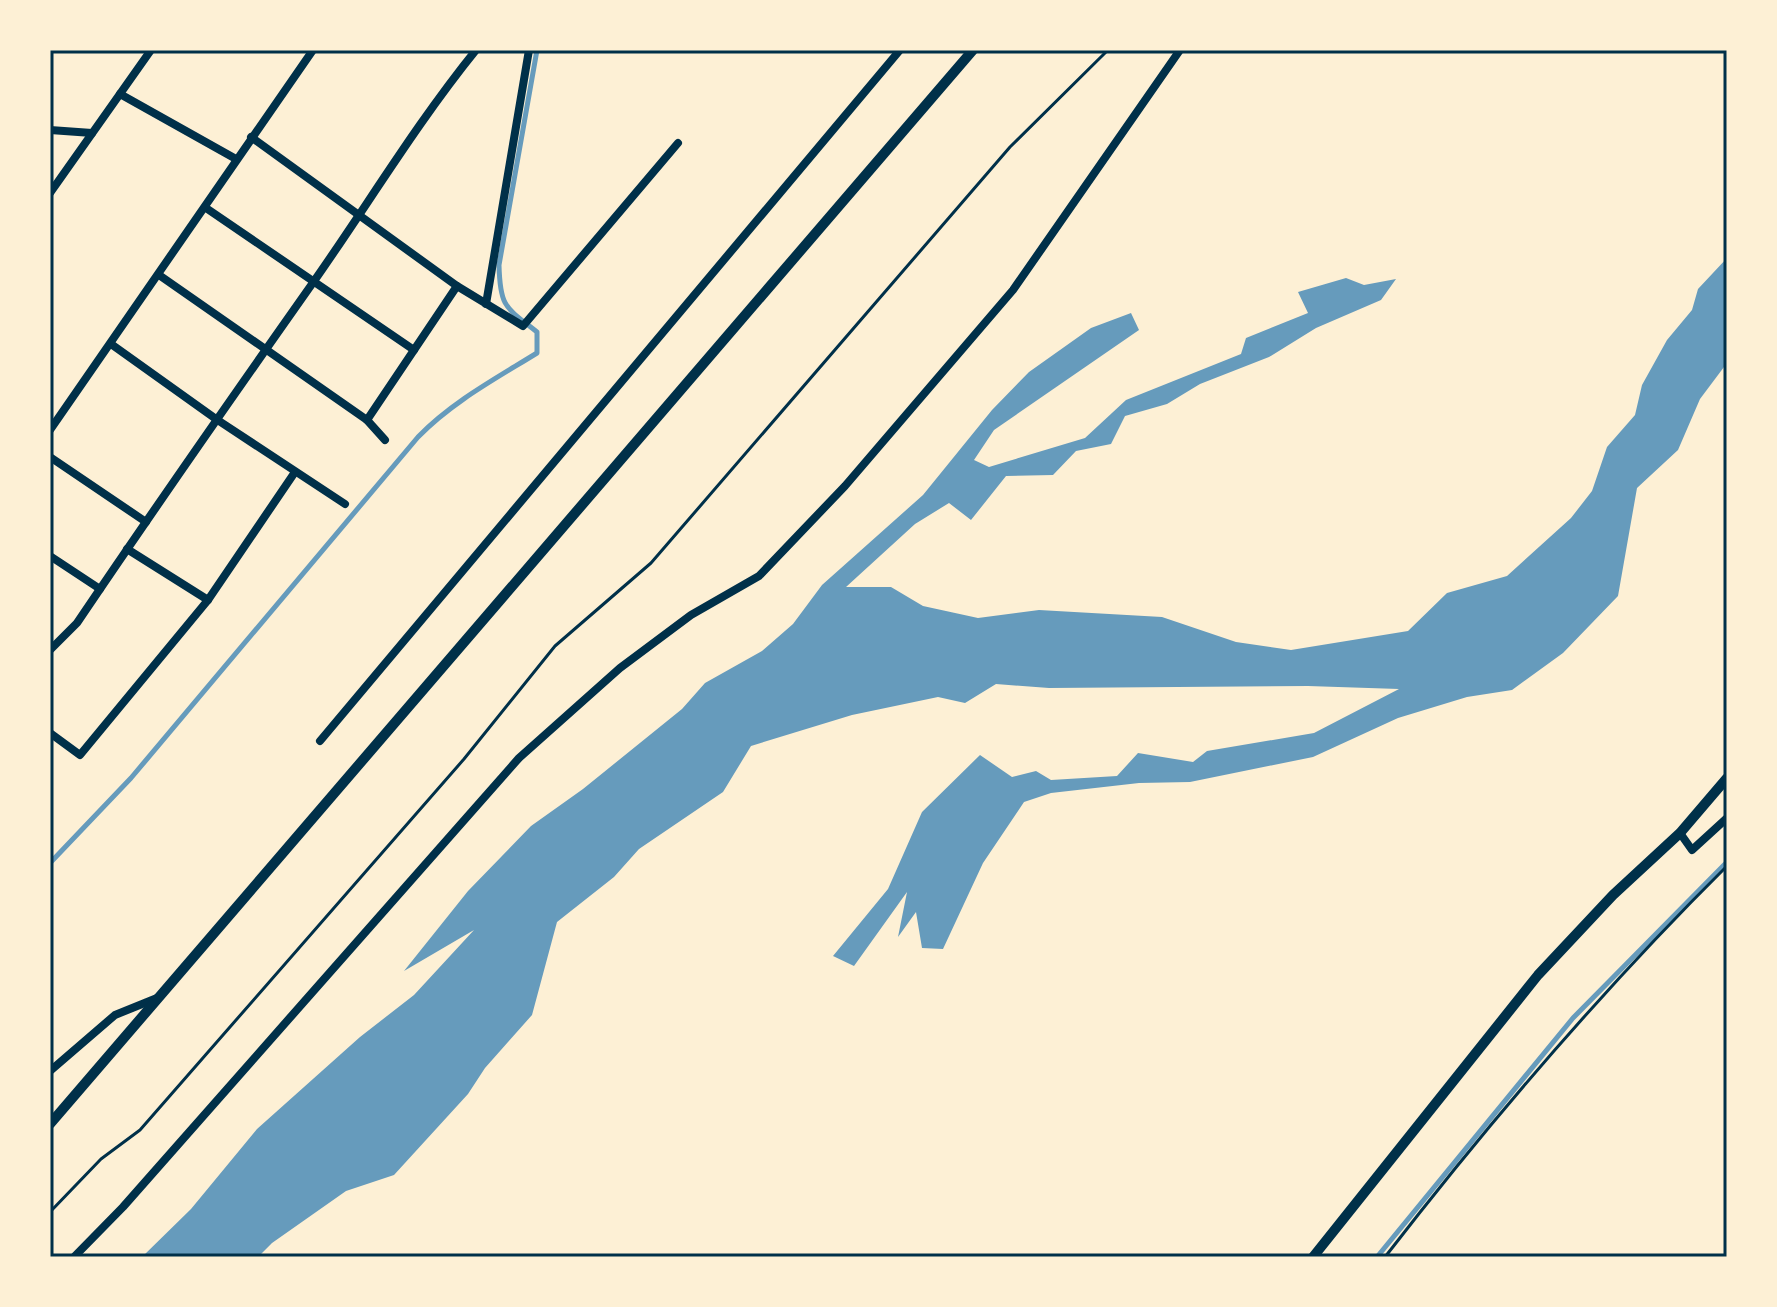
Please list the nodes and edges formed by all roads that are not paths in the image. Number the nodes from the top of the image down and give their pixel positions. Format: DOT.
graph roads {
  1 [pos="151,50"];
  2 [pos="313,50"];
  3 [pos="476,50"];
  4 [pos="529,50"];
  5 [pos="900,50"];
  6 [pos="973,50"];
  7 [pos="1180,50"];
  8 [pos="120,94"];
  9 [pos="50,130"];
  10 [pos="92,133"];
  11 [pos="251,137"];
  12 [pos="678,143"];
  13 [pos="236,159"];
  14 [pos="50,193"];
  15 [pos="206,208"];
  16 [pos="358,214"];
  17 [pos="159,275"];
  18 [pos="313,283"];
  19 [pos="457,286"];
  20 [pos="486,304"];
  21 [pos="111,344"];
  22 [pos="264,350"];
  23 [pos="414,350"];
  24 [pos="216,419"];
  25 [pos="367,420"];
  26 [pos="50,430"];
  27 [pos="385,440"];
  28 [pos="50,457"];
  29 [pos="295,472"];
  30 [pos="345,504"];
  31 [pos="146,522"];
  32 [pos="127,549"];
  33 [pos="50,556"];
  34 [pos="100,589"];
  35 [pos="208,600"];
  36 [pos="50,650"];
  37 [pos="50,733"];
  38 [pos="320,741"];
  39 [pos="1727,778"];
  40 [pos="1727,818"];
  41 [pos="1680,833"];
  42 [pos="157,997"];
  43 [pos="50,1071"];
  44 [pos="50,1124"];
  45 [pos="74,1257"];
  46 [pos="1313,1257"];
  1 -- 8 [label="street"];
  2 -- 11 [label="street"];
  3 -- 16 [label="street"];
  4 -- 20 [label="street"];
  5 -- 38 [label="street"];
  6 -- 42 [label="street"];
  7 -- 45 [label="street"];
  8 -- 10 [label="street"];
  8 -- 13 [label="street"];
  9 -- 10 [label="street"];
  10 -- 14 [label="street"];
  11 -- 13 [label="street"];
  11 -- 16 [label="street"];
  12 -- 20 [label="street"];
  13 -- 15 [label="street"];
  15 -- 17 [label="street"];
  15 -- 18 [label="street"];
  16 -- 18 [label="street"];
  16 -- 19 [label="street"];
  17 -- 21 [label="street"];
  17 -- 22 [label="street"];
  18 -- 22 [label="street"];
  18 -- 23 [label="street"];
  19 -- 20 [label="street"];
  19 -- 23 [label="street"];
  21 -- 24 [label="street"];
  21 -- 26 [label="street"];
  22 -- 24 [label="street"];
  22 -- 25 [label="street"];
  23 -- 25 [label="street"];
  24 -- 29 [label="street"];
  24 -- 31 [label="street"];
  25 -- 27 [label="street"];
  28 -- 31 [label="street"];
  29 -- 30 [label="street"];
  29 -- 35 [label="street"];
  31 -- 32 [label="street"];
  32 -- 34 [label="street"];
  32 -- 35 [label="street"];
  33 -- 34 [label="street"];
  34 -- 36 [label="street"];
  35 -- 37 [label="street"];
  39 -- 41 [label="street"];
  40 -- 41 [label="street"];
  41 -- 46 [label="street"];
  42 -- 43 [label="street"];
  42 -- 44 [label="street"];
}
